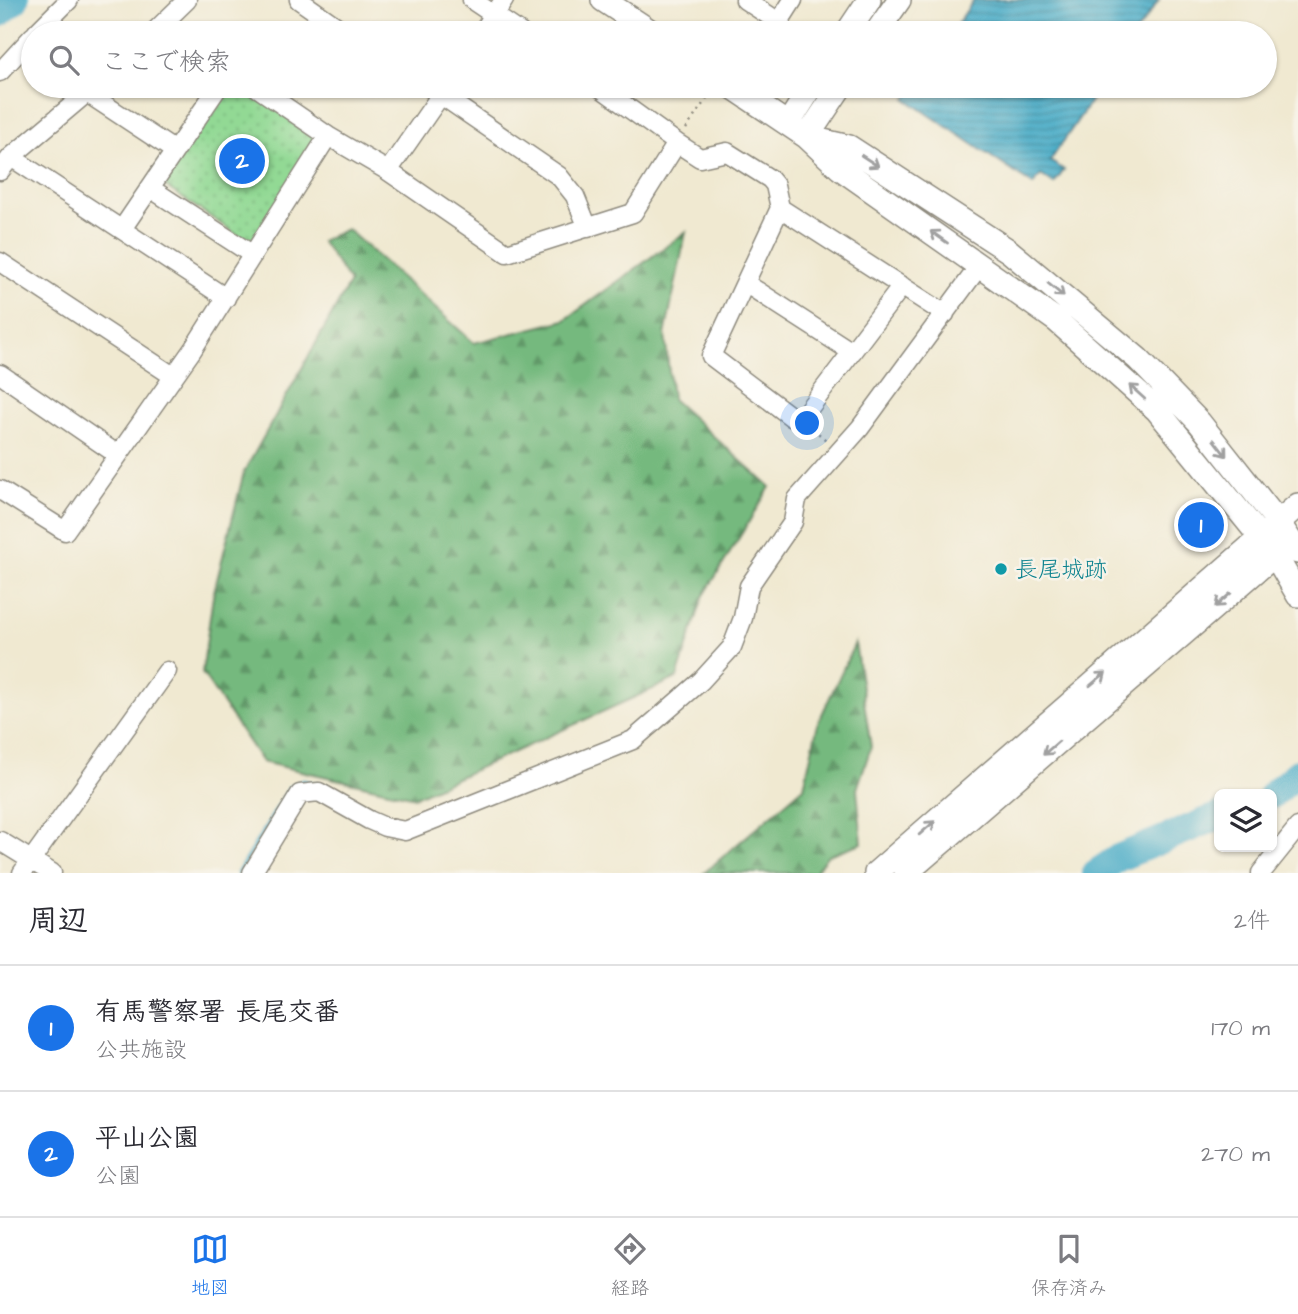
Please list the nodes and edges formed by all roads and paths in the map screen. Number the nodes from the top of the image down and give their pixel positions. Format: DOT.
graph roads {
  1 [pos="68,0"];
  2 [pos="187,0"];
  3 [pos="299,0"];
  4 [pos="472,0"];
  5 [pos="603,0"];
  6 [pos="745,0"];
  7 [pos="793,0"];
  8 [pos="869,0"];
  9 [pos="898,0"];
  10 [pos="499,7"];
  11 [pos="48,21"];
  12 [pos="172,21"];
  13 [pos="329,21"];
  14 [pos="511,21"];
  15 [pos="635,21"];
  16 [pos="777,21"];
  17 [pos="780,21"];
  18 [pos="855,21"];
  19 [pos="884,21"];
  20 [pos="21,50"];
  21 [pos="0,72"];
  22 [pos="81,98"];
  23 [pos="103,98"];
  24 [pos="211,98"];
  25 [pos="273,98"];
  26 [pos="433,98"];
  27 [pos="453,98"];
  28 [pos="615,98"];
  29 [pos="706,98"];
  30 [pos="749,98"];
  31 [pos="808,98"];
  32 [pos="829,98"];
  33 [pos="797,130"];
  34 [pos="328,136"];
  35 [pos="677,143"];
  36 [pos="175,151"];
  37 [pos="5,164"];
  38 [pos="388,171"];
  39 [pos="150,188"];
  40 [pos="780,208"];
  41 [pos="588,228"];
  42 [pos="122,229"];
  43 [pos="253,255"];
  44 [pos="0,262"];
  45 [pos="979,265"];
  46 [pos="745,283"];
  47 [pos="902,286"];
  48 [pos="226,298"];
  49 [pos="945,314"];
  50 [pos="852,352"];
  51 [pos="0,374"];
  52 [pos="173,376"];
  53 [pos="802,419"];
  54 [pos="840,451"];
  55 [pos="118,455"];
  56 [pos="1,492"];
  57 [pos="1298,505"];
  58 [pos="1278,522"];
  59 [pos="1285,544"];
  60 [pos="1298,595"];
  61 [pos="167,671"];
  62 [pos="1298,827"];
  63 [pos="0,841"];
  64 [pos="26,866"];
  65 [pos="52,873"];
  66 [pos="252,873"];
  67 [pos="876,873"];
  68 [pos="906,873"];
  69 [pos="1261,873"];
  1 -- 11 [label="street"];
  2 -- 12 [label="street"];
  3 -- 13 [label="street"];
  4 -- 10 [label="street"];
  5 -- 15 [label="street"];
  6 -- 16 [label="street"];
  7 -- 17 [label="street"];
  8 -- 18 [label="street"];
  9 -- 19 [label="street"];
  10 -- 14 [label="street"];
  20 -- 21 [label="street"];
  22 -- 37 [label="street"];
  23 -- 36 [label="street"];
  24 -- 36 [label="street"];
  25 -- 34 [label="street"];
  26 -- 38 [label="street"];
  27 -- 41 [label="street"];
  28 -- 35 [label="street"];
  29 -- 35 [label="path"];
  30 -- 33 [label="street"];
  31 -- 33 [label="street"];
  32 -- 33 [label="street"];
  45 -- 33 [label="street, one-way"];
  33 -- 58 [label="street, one-way"];
  34 -- 38 [label="street"];
  34 -- 43 [label="street"];
  35 -- 40 [label="street"];
  35 -- 41 [label="street"];
  36 -- 39 [label="street"];
  37 -- 42 [label="street"];
  38 -- 41 [label="street"];
  39 -- 42 [label="street"];
  39 -- 43 [label="street"];
  40 -- 46 [label="street"];
  40 -- 47 [label="street"];
  42 -- 48 [label="street"];
  43 -- 48 [label="street"];
  44 -- 52 [label="street"];
  45 -- 49 [label="street"];
  59 -- 45 [label="street, one-way"];
  46 -- 50 [label="street"];
  46 -- 53 [label="street"];
  47 -- 49 [label="street"];
  47 -- 50 [label="street"];
  48 -- 52 [label="street"];
  49 -- 54 [label="street"];
  50 -- 53 [label="street"];
  51 -- 55 [label="street"];
  52 -- 55 [label="street"];
  53 -- 54 [label="path"];
  54 -- 66 [label="street"];
  55 -- 56 [label="street"];
  57 -- 58 [label="street"];
  58 -- 59 [label="street"];
  59 -- 60 [label="street"];
  67 -- 59 [label="street, one-way"];
  59 -- 68 [label="street, one-way"];
  61 -- 64 [label="street"];
  62 -- 69 [label="street"];
  63 -- 64 [label="street"];
  64 -- 65 [label="street"];
}
